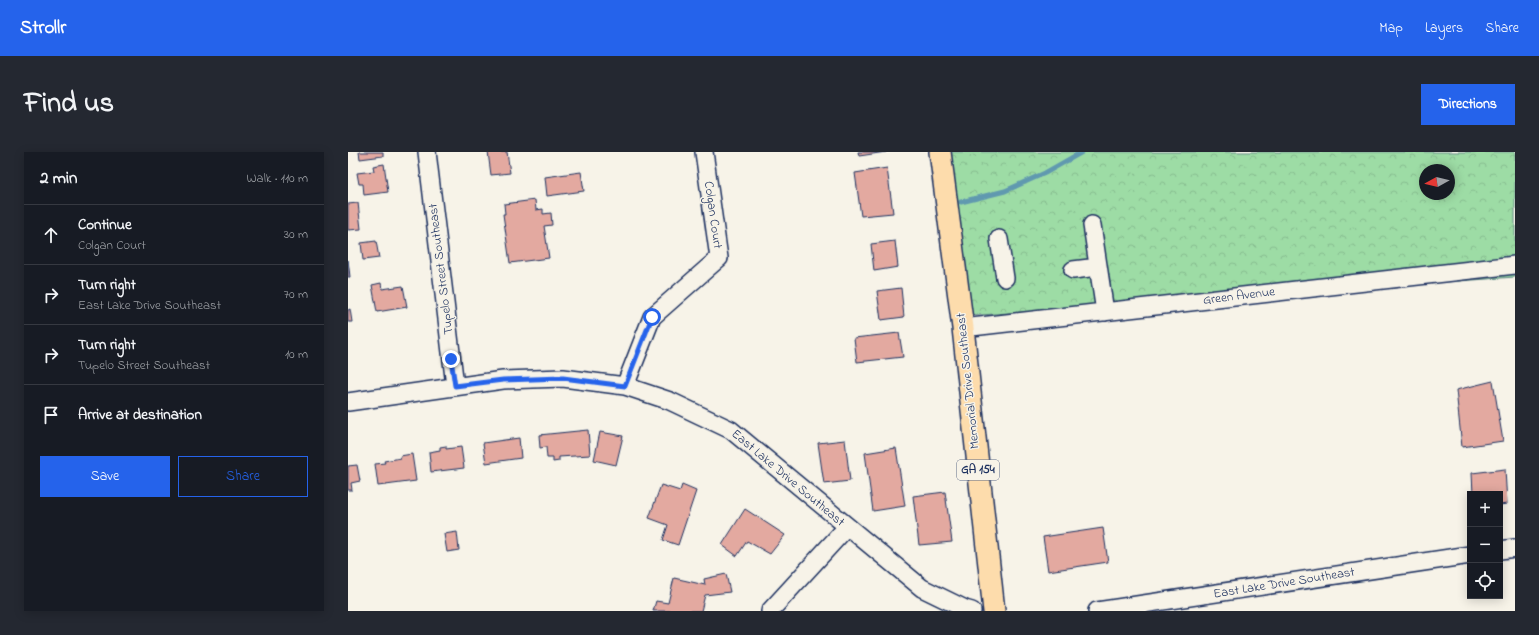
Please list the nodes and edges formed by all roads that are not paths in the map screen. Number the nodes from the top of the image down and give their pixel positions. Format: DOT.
graph roads {
  1 [pos="427,152"];
  2 [pos="704,152"];
  3 [pos="940,152"];
  4 [pos="1092,225"];
  5 [pos="999,239"];
  6 [pos="1515,265"];
  7 [pos="1098,267"];
  8 [pos="1073,270"];
  9 [pos="1005,278"];
  10 [pos="1105,312"];
  11 [pos="963,328"];
  12 [pos="455,386"];
  13 [pos="625,386"];
  14 [pos="348,402"];
  15 [pos="847,527"];
  16 [pos="1515,548"];
  17 [pos="1503,550"];
  18 [pos="1467,556"];
  19 [pos="1186,604"];
  20 [pos="770,611"];
  21 [pos="972,611"];
  22 [pos="994,611"];
  23 [pos="1097,611"];
  1 -- 12 [label="street, Tupelo Street Southeast"];
  2 -- 13 [label="street, Colgan Court"];
  3 -- 11 [label="main road, Memorial Drive Southeast / GA 154"];
  4 -- 7 [label="street"];
  5 -- 9 [label="street"];
  6 -- 10 [label="street, Green Avenue"];
  7 -- 8 [label="street"];
  7 -- 10 [label="street"];
  10 -- 11 [label="street, Green Avenue"];
  11 -- 22 [label="main road, Memorial Drive Southeast / GA 154"];
  12 -- 13 [label="street, East Lake Drive Southeast"];
  12 -- 14 [label="street, East Lake Drive Southeast"];
  13 -- 15 [label="street, East Lake Drive Southeast"];
  15 -- 20 [label="street"];
  15 -- 21 [label="street, East Lake Drive Southeast"];
  16 -- 17 [label="street"];
  18 -- 19 [label="street, East Lake Drive Southeast"];
  19 -- 23 [label="street, East Lake Drive Southeast"];
}
